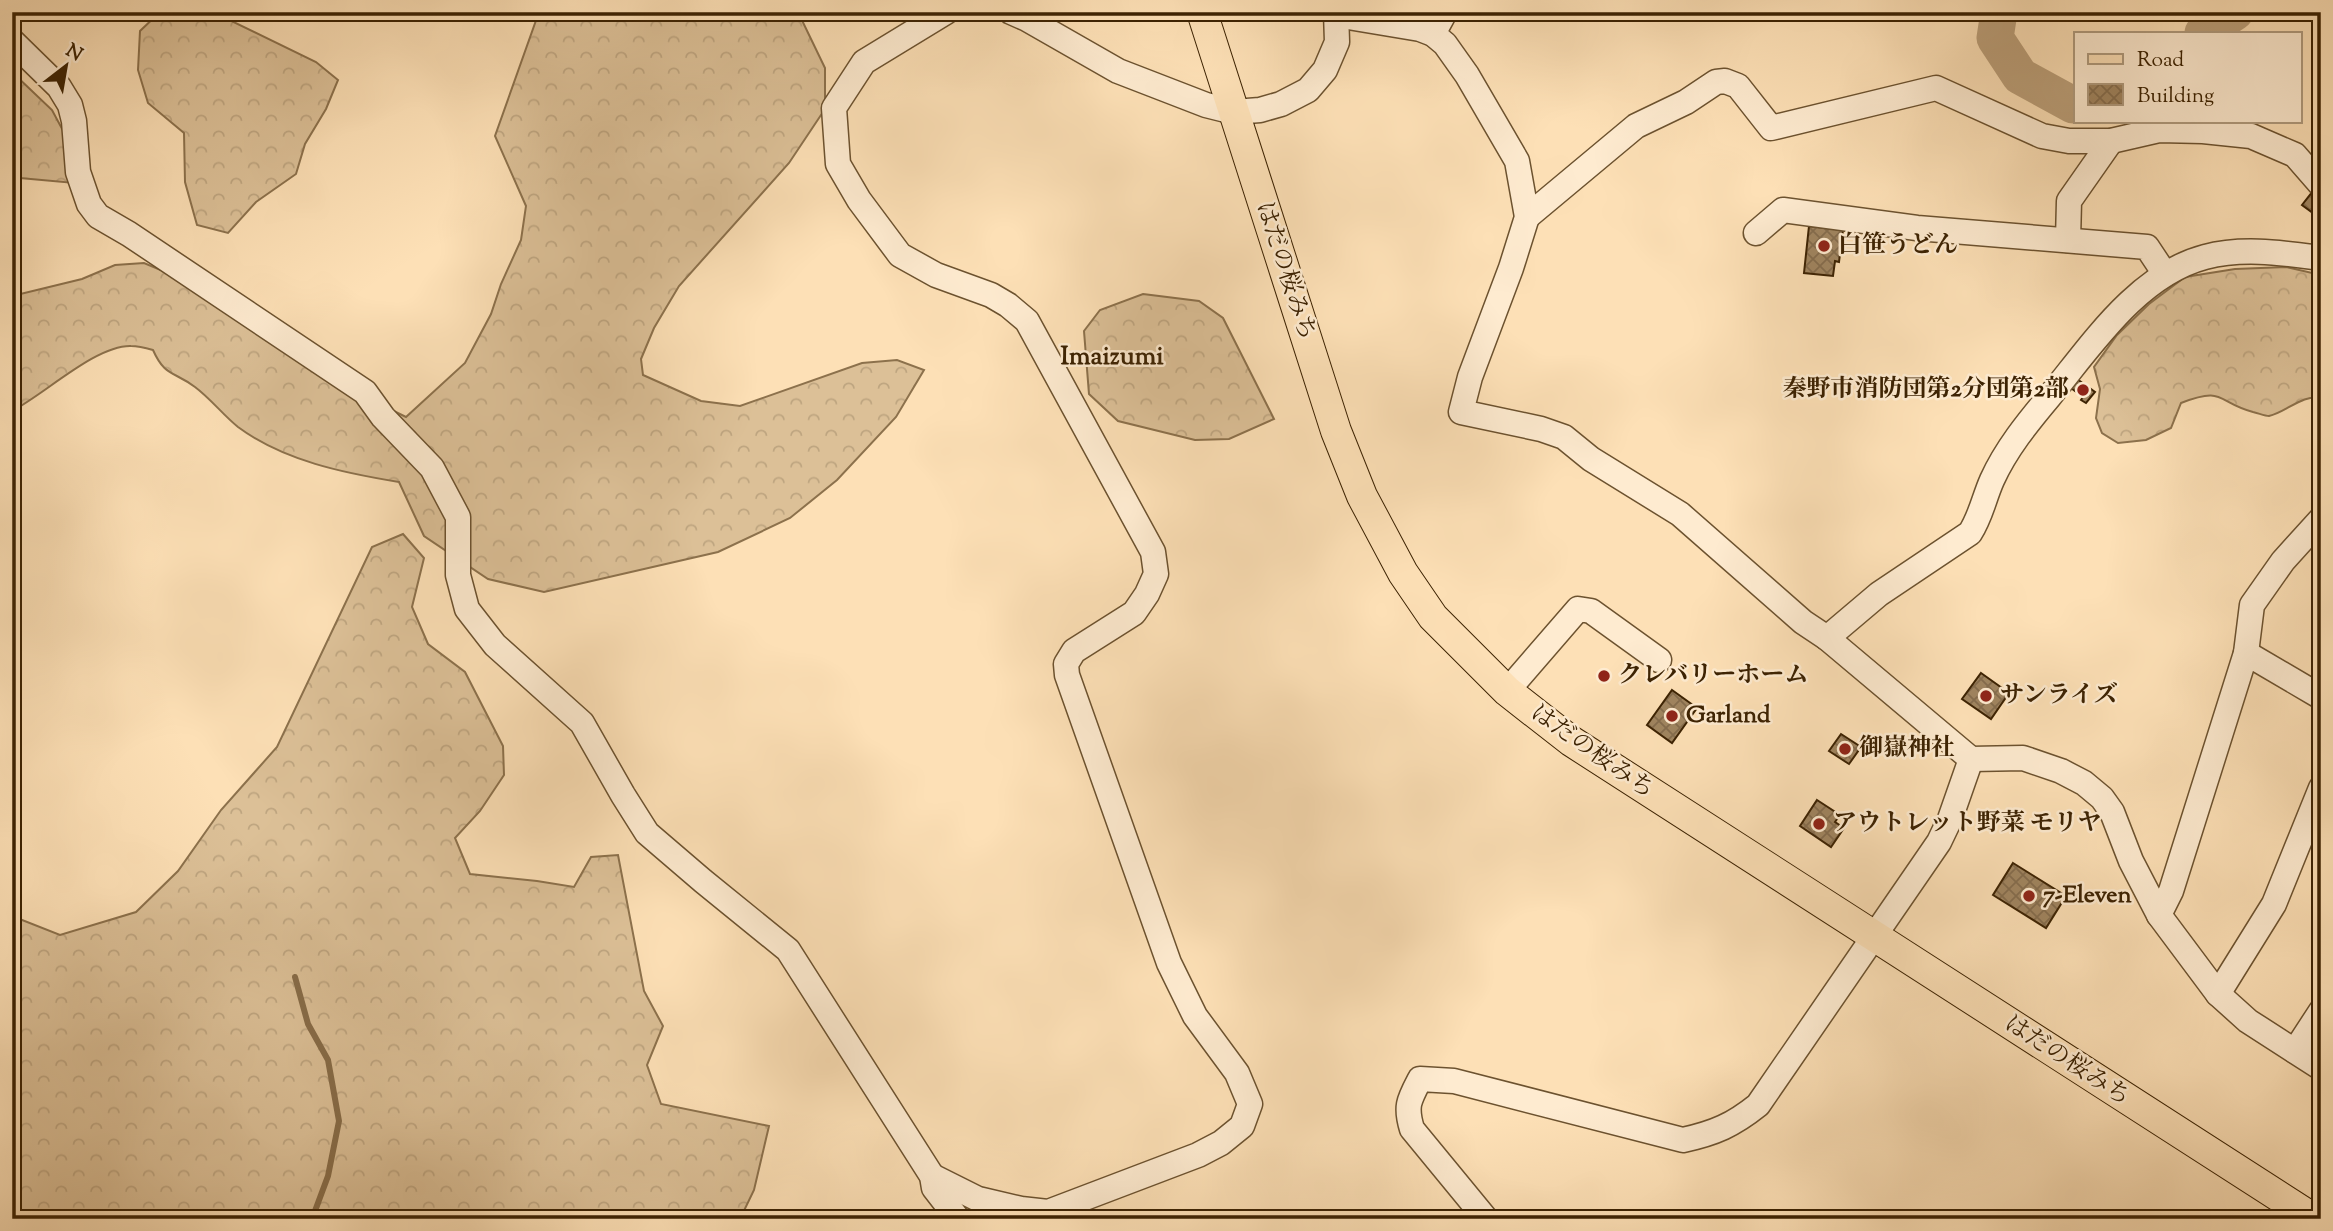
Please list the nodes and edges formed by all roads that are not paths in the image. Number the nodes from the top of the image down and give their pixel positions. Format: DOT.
graph roads {
  1 [pos="946,12"];
  2 [pos="1012,12"];
  3 [pos="1202,12"];
  4 [pos="1445,12"];
  5 [pos="1336,13"];
  6 [pos="1433,34"];
  7 [pos="12,41"];
  8 [pos="1234,112"];
  9 [pos="2111,141"];
  10 [pos="2321,185"];
  11 [pos="1527,218"];
  12 [pos="1755,233"];
  13 [pos="2068,240"];
  14 [pos="2321,258"];
  15 [pos="2165,274"];
  16 [pos="2321,519"];
  17 [pos="1827,638"];
  18 [pos="2246,653"];
  19 [pos="1659,660"];
  20 [pos="1507,691"];
  21 [pos="2321,697"];
  22 [pos="1971,759"];
  23 [pos="2321,788"];
  24 [pos="2159,915"];
  25 [pos="1874,937"];
  26 [pos="2218,993"];
  27 [pos="2321,1011"];
  28 [pos="2295,1051"];
  29 [pos="2321,1068"];
  30 [pos="932,1176"];
  31 [pos="958,1219"];
  32 [pos="1486,1219"];
  33 [pos="2314,1219"];
  1 -- 30 [label="street"];
  2 -- 8 [label="street"];
  3 -- 8 [label="main road, はだの桜みち"];
  4 -- 6 [label="street"];
  5 -- 6 [label="street"];
  5 -- 8 [label="street"];
  6 -- 11 [label="street"];
  7 -- 30 [label="street"];
  8 -- 20 [label="main road, はだの桜みち"];
  9 -- 10 [label="street"];
  9 -- 11 [label="street"];
  9 -- 13 [label="street"];
  11 -- 17 [label="street"];
  12 -- 13 [label="street"];
  13 -- 15 [label="street"];
  14 -- 15 [label="street"];
  15 -- 17 [label="street"];
  16 -- 18 [label="street"];
  17 -- 22 [label="street"];
  18 -- 21 [label="street"];
  18 -- 24 [label="street"];
  19 -- 20 [label="street"];
  20 -- 25 [label="main road, はだの桜みち"];
  22 -- 24 [label="street"];
  22 -- 25 [label="street"];
  23 -- 26 [label="street"];
  24 -- 26 [label="street"];
  25 -- 32 [label="street"];
  25 -- 33 [label="main road, はだの桜みち"];
  26 -- 28 [label="street"];
  27 -- 28 [label="street"];
  28 -- 29 [label="street"];
  30 -- 31 [label="street"];
}
